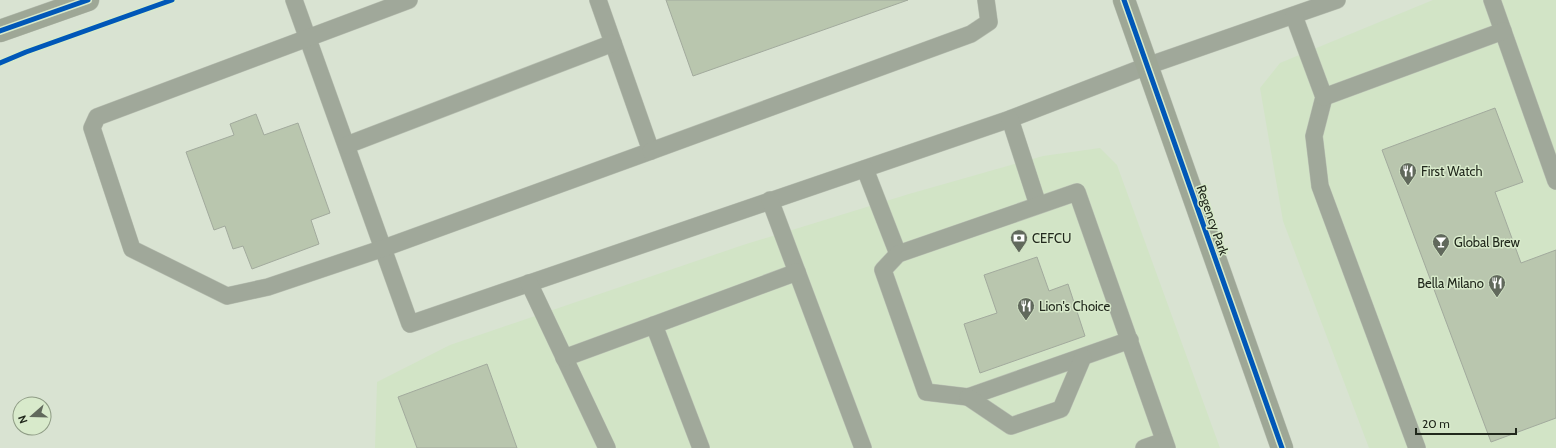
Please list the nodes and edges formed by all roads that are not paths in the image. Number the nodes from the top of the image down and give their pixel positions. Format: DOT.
graph roads {
  1 [pos="88,0"];
  2 [pos="294,0"];
  3 [pos="409,0"];
  4 [pos="598,0"];
  5 [pos="986,0"];
  6 [pos="1124,0"];
  7 [pos="1337,0"];
  8 [pos="1492,0"];
  9 [pos="1314,4"];
  10 [pos="1294,16"];
  11 [pos="0,31"];
  12 [pos="1503,31"];
  13 [pos="308,37"];
  14 [pos="613,43"];
  15 [pos="1147,66"];
  16 [pos="1324,97"];
  17 [pos="1010,119"];
  18 [pos="347,146"];
  19 [pos="651,151"];
  20 [pos="865,169"];
  21 [pos="1556,181"];
  22 [pos="770,200"];
  23 [pos="1038,204"];
  24 [pos="384,248"];
  25 [pos="898,254"];
  26 [pos="797,272"];
  27 [pos="528,283"];
  28 [pos="654,325"];
  29 [pos="1130,340"];
  30 [pos="1083,357"];
  31 [pos="564,358"];
  32 [pos="968,397"];
  33 [pos="1166,444"];
  34 [pos="607,448"];
  35 [pos="701,448"];
  36 [pos="863,448"];
  37 [pos="1144,448"];
  38 [pos="1282,448"];
  39 [pos="1416,448"];
  1 -- 11 [label="street"];
  2 -- 13 [label="lane"];
  3 -- 13 [label="lane"];
  4 -- 14 [label="lane"];
  5 -- 19 [label="lane"];
  6 -- 15 [label="street, Regency Park"];
  7 -- 9 [label="lane"];
  8 -- 12 [label="lane"];
  9 -- 10 [label="lane"];
  10 -- 15 [label="lane"];
  10 -- 16 [label="lane"];
  12 -- 16 [label="lane"];
  12 -- 21 [label="lane"];
  13 -- 18 [label="lane"];
  13 -- 24 [label="lane"];
  14 -- 18 [label="lane"];
  14 -- 19 [label="lane"];
  15 -- 17 [label="lane"];
  15 -- 38 [label="street, Regency Park"];
  16 -- 39 [label="lane"];
  17 -- 20 [label="lane"];
  17 -- 23 [label="lane"];
  18 -- 24 [label="lane"];
  19 -- 24 [label="lane"];
  20 -- 22 [label="lane"];
  20 -- 25 [label="lane"];
  22 -- 26 [label="lane"];
  22 -- 27 [label="lane"];
  23 -- 25 [label="lane"];
  23 -- 29 [label="lane"];
  24 -- 27 [label="lane"];
  25 -- 32 [label="lane"];
  26 -- 28 [label="lane"];
  26 -- 36 [label="lane"];
  27 -- 31 [label="lane"];
  28 -- 31 [label="lane"];
  28 -- 35 [label="lane"];
  29 -- 30 [label="lane"];
  29 -- 33 [label="lane"];
  30 -- 32 [label="lane"];
  30 -- 32 [label="lane"];
  31 -- 34 [label="lane"];
  33 -- 37 [label="lane"];
}
